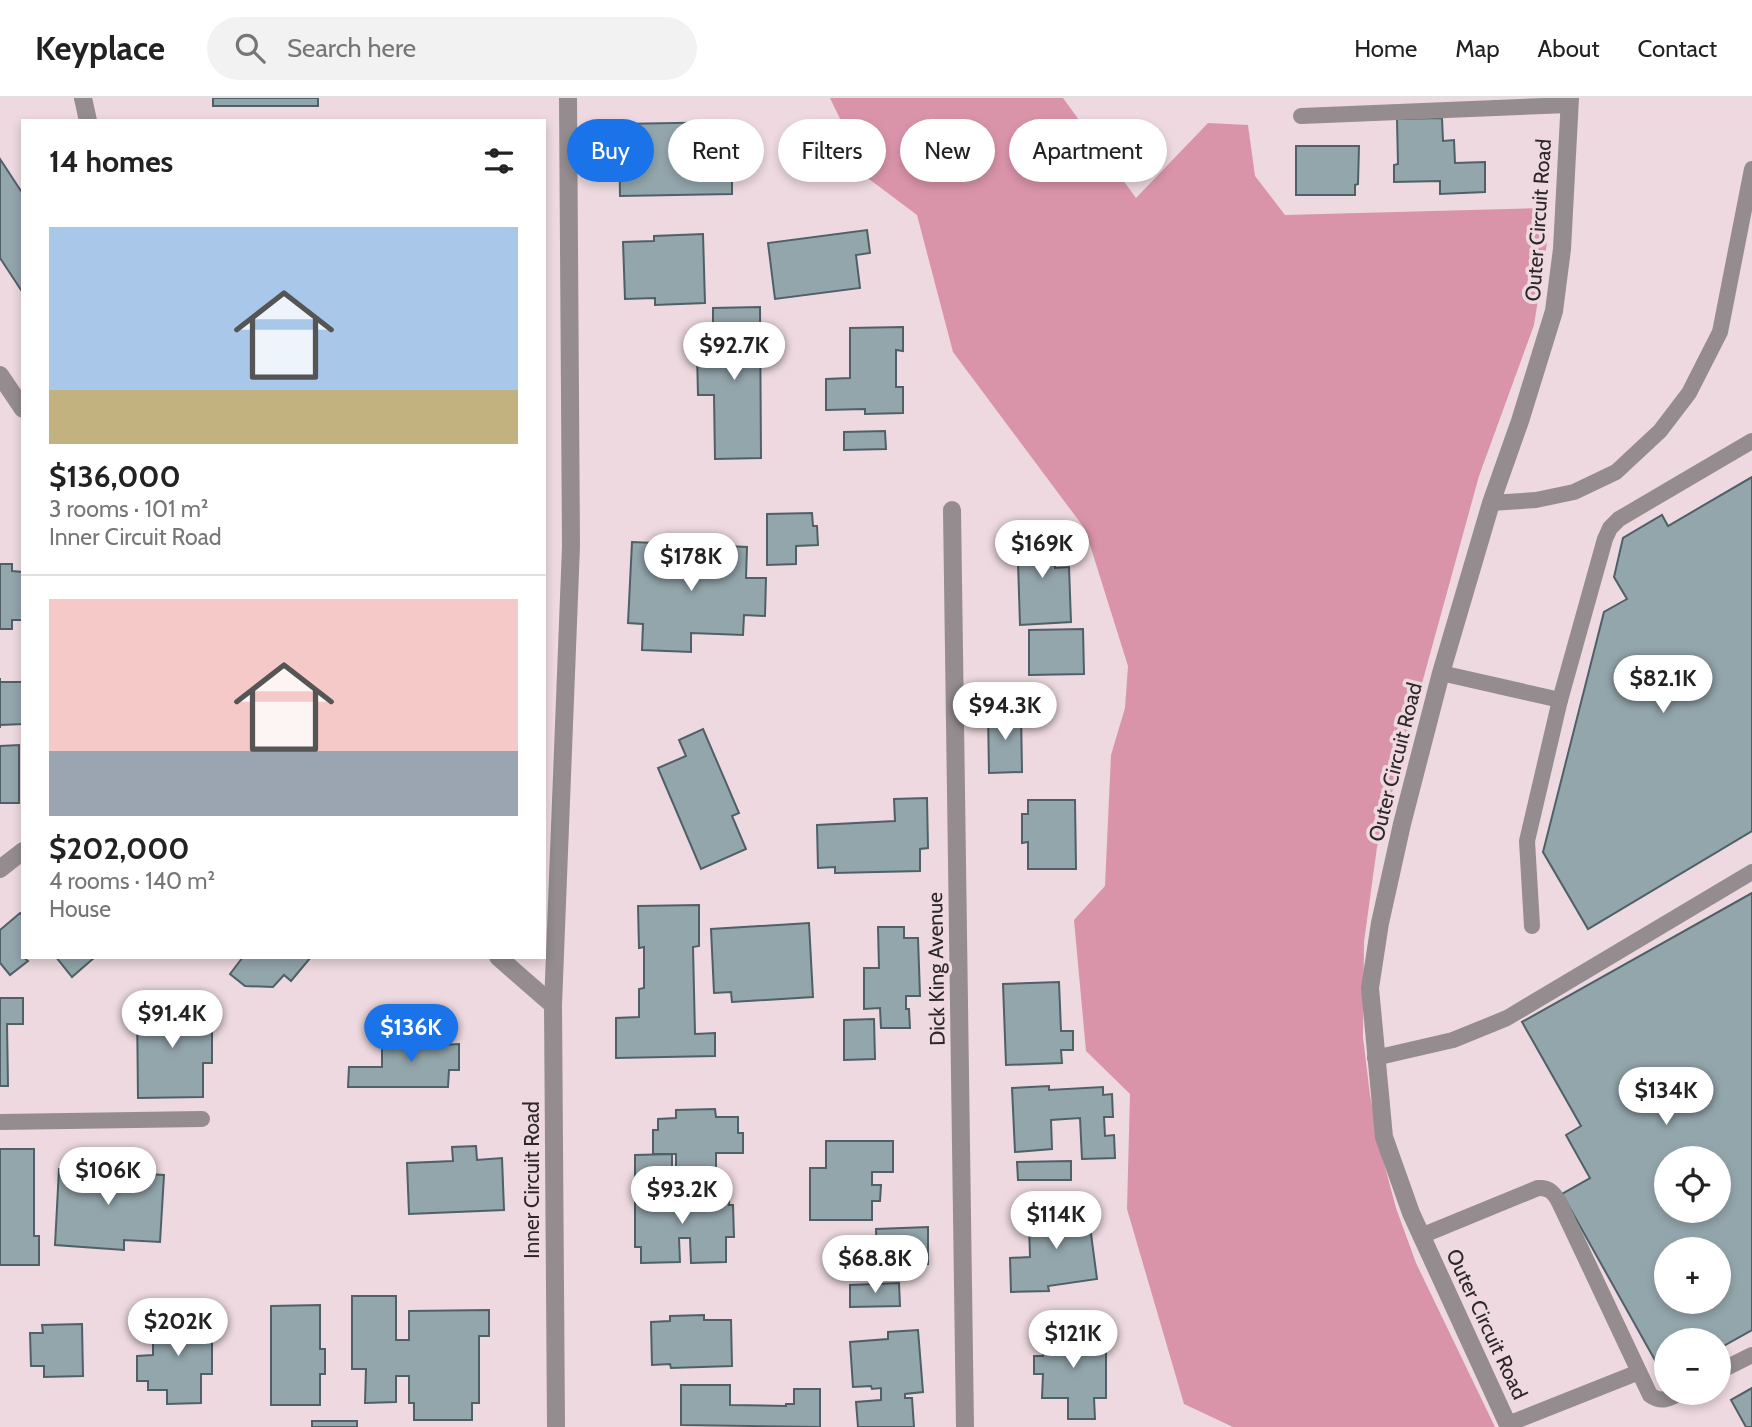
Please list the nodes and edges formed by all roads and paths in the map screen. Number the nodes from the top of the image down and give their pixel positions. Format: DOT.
graph roads {
  1 [pos="83,98"];
  2 [pos="568,98"];
  3 [pos="1569,101"];
  4 [pos="1301,116"];
  5 [pos="88,119"];
  6 [pos="1752,169"];
  7 [pos="0,375"];
  8 [pos="21,406"];
  9 [pos="1752,441"];
  10 [pos="1491,503"];
  11 [pos="952,510"];
  12 [pos="1441,673"];
  13 [pos="1560,701"];
  14 [pos="21,853"];
  15 [pos="0,869"];
  16 [pos="1752,872"];
  17 [pos="1532,926"];
  18 [pos="500,959"];
  19 [pos="553,1005"];
  20 [pos="1375,1058"];
  21 [pos="202,1119"];
  22 [pos="0,1122"];
  23 [pos="1421,1236"];
  24 [pos="1752,1355"];
  25 [pos="1731,1366"];
  26 [pos="1639,1372"];
  27 [pos="1654,1398"];
  28 [pos="1509,1426"];
  29 [pos="556,1427"];
  30 [pos="965,1427"];
  1 -- 5 [label="street"];
  2 -- 19 [label="street, Inner Circuit Road"];
  3 -- 4 [label="lane"];
  3 -- 10 [label="street, Outer Circuit Road"];
  6 -- 10 [label="lane"];
  7 -- 8 [label="street"];
  9 -- 13 [label="lane"];
  10 -- 12 [label="street, Outer Circuit Road"];
  11 -- 30 [label="street, Dick King Avenue"];
  12 -- 13 [label="lane"];
  12 -- 20 [label="street, Outer Circuit Road"];
  13 -- 17 [label="lane"];
  14 -- 15 [label="street"];
  16 -- 20 [label="lane"];
  18 -- 19 [label="street"];
  19 -- 29 [label="street, Inner Circuit Road"];
  20 -- 23 [label="street, Outer Circuit Road"];
  21 -- 22 [label="lane"];
  23 -- 26 [label="lane"];
  23 -- 28 [label="street, Outer Circuit Road"];
  24 -- 25 [label="lane"];
  26 -- 27 [label="lane"];
  26 -- 28 [label="lane"];
}
